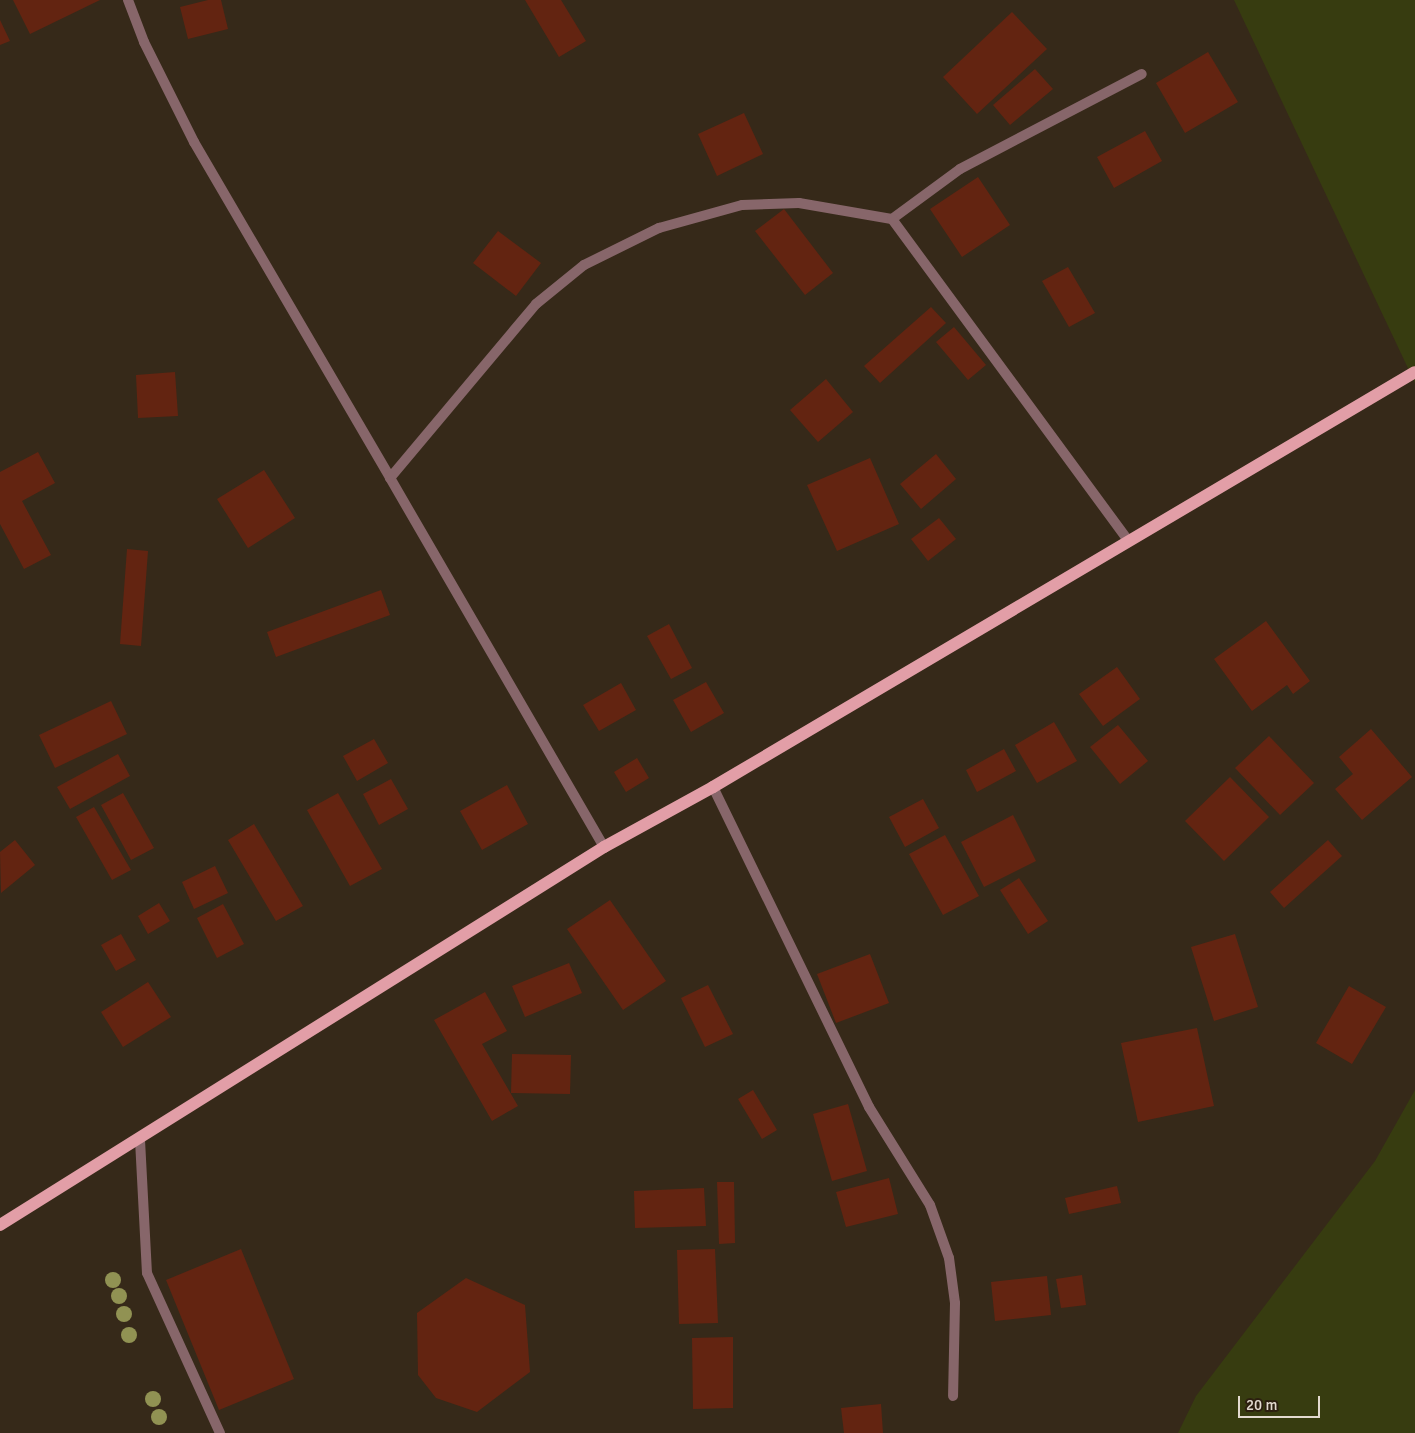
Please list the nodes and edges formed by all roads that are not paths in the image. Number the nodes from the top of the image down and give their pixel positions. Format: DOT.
graph roads {
  1 [pos="128,0"];
  2 [pos="1142,74"];
  3 [pos="892,219"];
  4 [pos="1415,372"];
  5 [pos="390,478"];
  6 [pos="1128,540"];
  7 [pos="713,787"];
  8 [pos="604,847"];
  9 [pos="140,1140"];
  10 [pos="0,1225"];
  11 [pos="953,1396"];
  12 [pos="220,1433"];
  1 -- 5 [label="street"];
  2 -- 3 [label="street"];
  3 -- 5 [label="street"];
  3 -- 6 [label="street"];
  4 -- 6 [label="main road"];
  5 -- 8 [label="street"];
  6 -- 7 [label="main road"];
  7 -- 8 [label="main road"];
  7 -- 11 [label="street"];
  8 -- 9 [label="main road"];
  9 -- 10 [label="main road"];
  9 -- 12 [label="street"];
}
